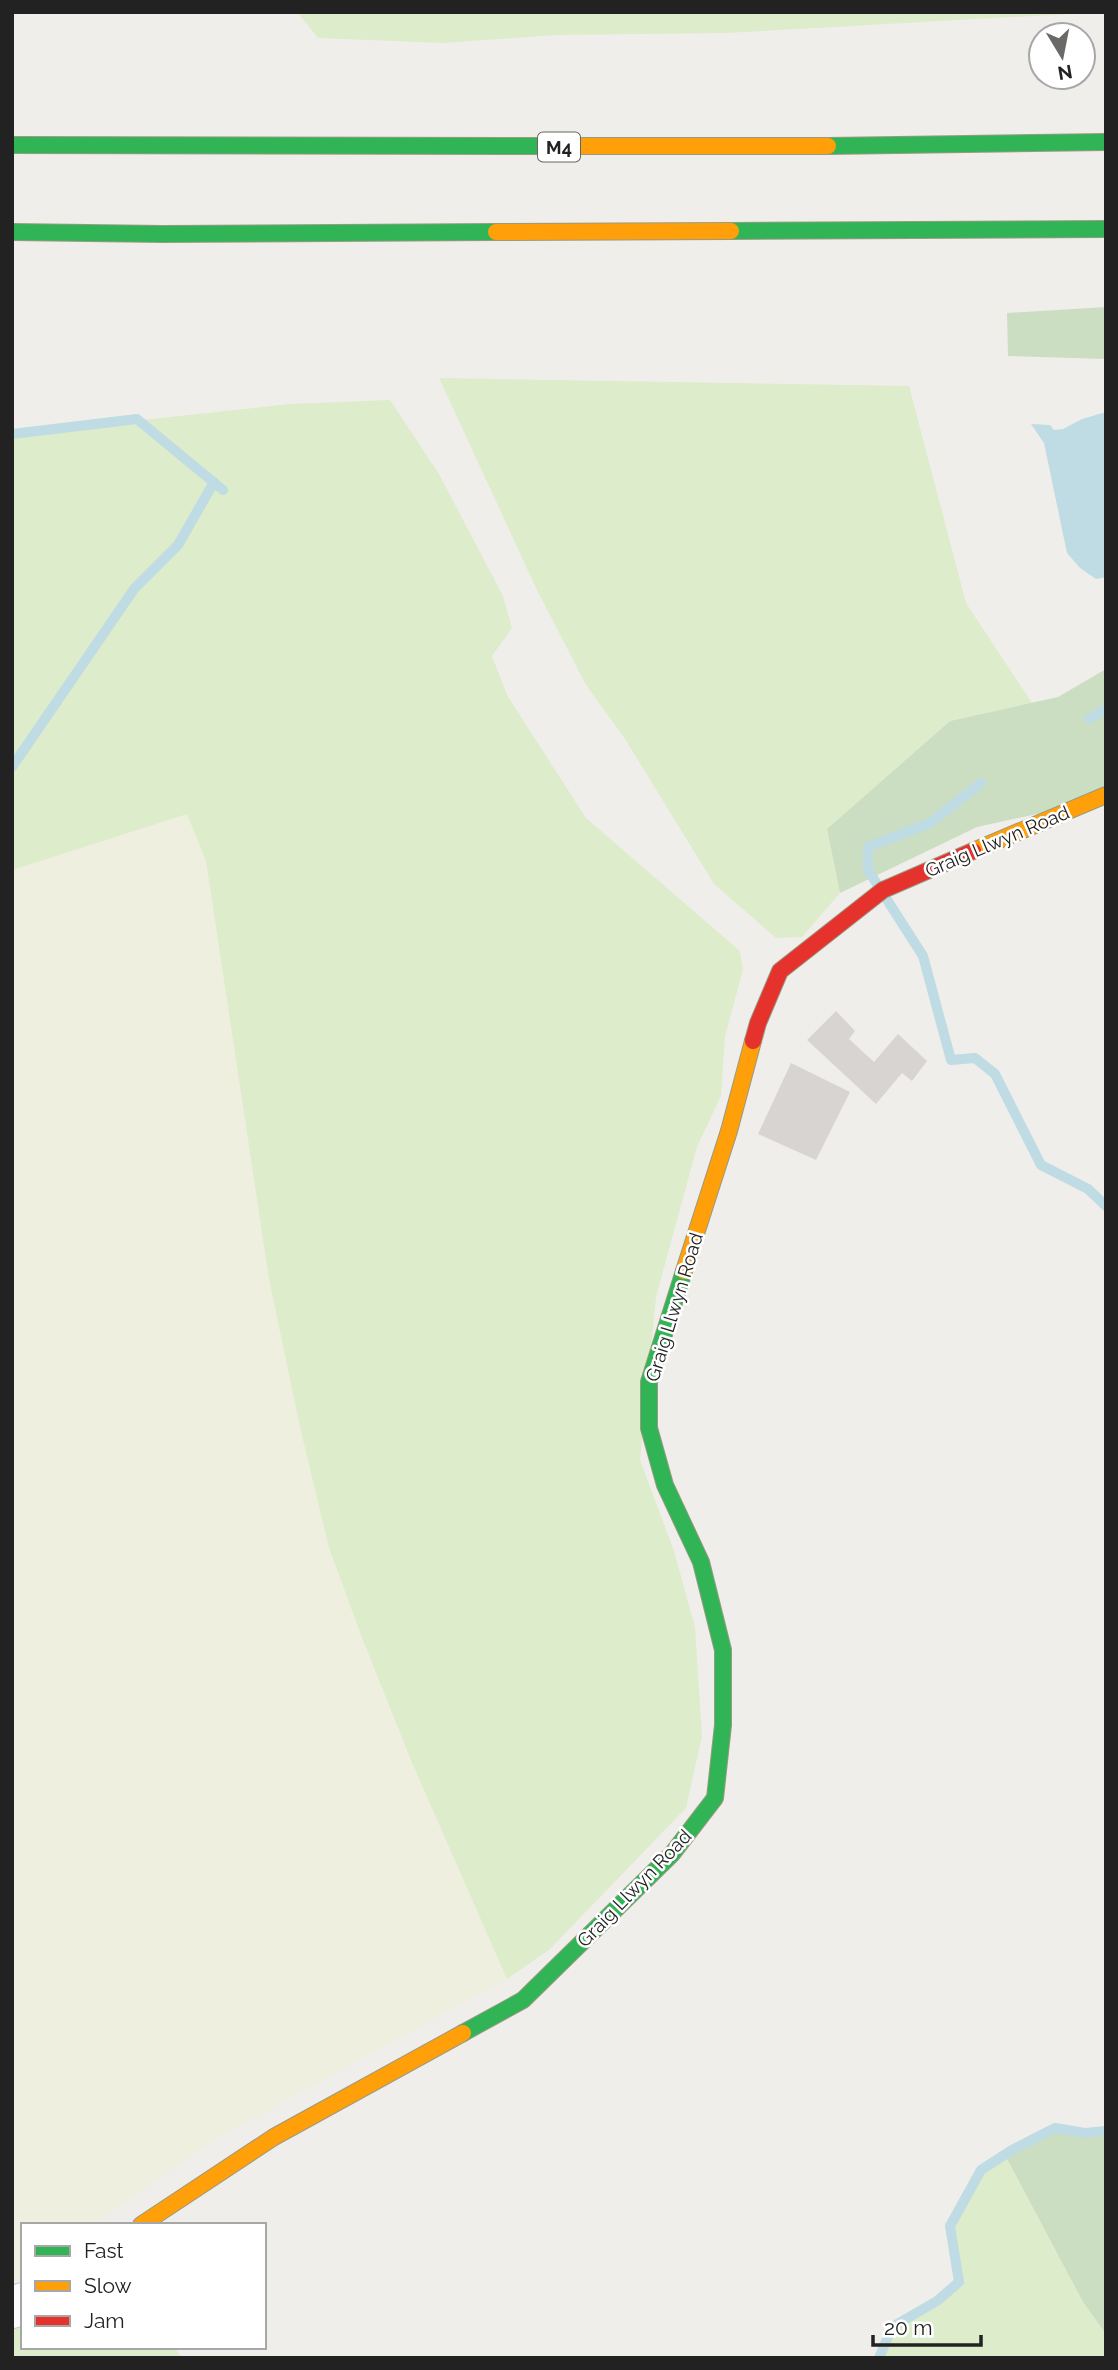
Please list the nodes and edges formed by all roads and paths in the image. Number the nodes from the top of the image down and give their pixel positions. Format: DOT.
graph roads {
  1 [pos="1106,142"];
  2 [pos="12,145"];
  3 [pos="1106,229"];
  4 [pos="12,232"];
  5 [pos="1106,794"];
  6 [pos="144,2223"];
  1 -- 2 [label="main road, M4"];
  3 -- 4 [label="main road"];
  5 -- 6 [label="main road, Graig Llwyn Road"];
}
